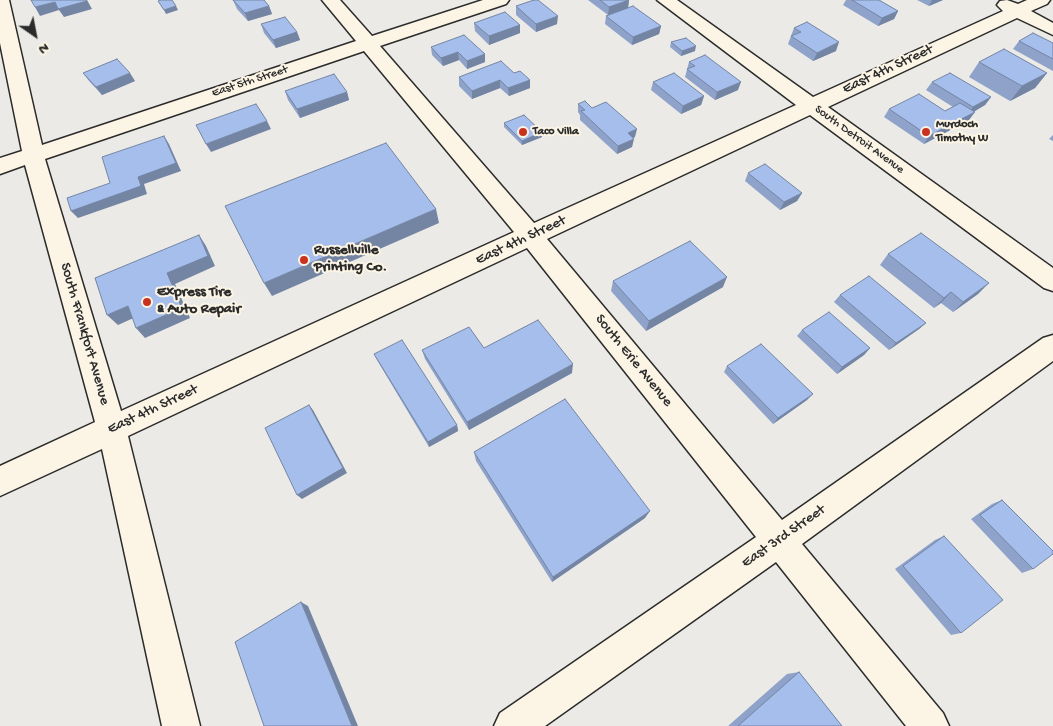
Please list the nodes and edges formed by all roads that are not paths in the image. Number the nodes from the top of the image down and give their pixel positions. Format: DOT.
graph roads {
  1 [pos="0,0"];
  2 [pos="331,0"];
  3 [pos="500,0"];
  4 [pos="666,0"];
  5 [pos="1041,0"];
  6 [pos="1006,6"];
  7 [pos="1053,30"];
  8 [pos="367,43"];
  9 [pos="811,105"];
  10 [pos="32,154"];
  11 [pos="0,166"];
  12 [pos="531,236"];
  13 [pos="1053,281"];
  14 [pos="1053,346"];
  15 [pos="112,429"];
  16 [pos="0,480"];
  17 [pos="779,541"];
  18 [pos="181,726"];
  19 [pos="513,726"];
  20 [pos="930,726"];
  1 -- 10 [label="street, South Frankfort Avenue"];
  2 -- 8 [label="street, South Erie Avenue"];
  3 -- 8 [label="street, East 5th Street"];
  4 -- 9 [label="street, South Detroit Avenue"];
  5 -- 6 [label="street, East 4th Street"];
  6 -- 7 [label="street"];
  6 -- 9 [label="street, East 4th Street"];
  8 -- 10 [label="street, East 5th Street"];
  8 -- 12 [label="street, South Erie Avenue"];
  9 -- 12 [label="street, East 4th Street"];
  9 -- 13 [label="street, South Detroit Avenue"];
  10 -- 11 [label="street, East 5th Street"];
  10 -- 15 [label="street, South Frankfort Avenue"];
  12 -- 15 [label="street, East 4th Street"];
  12 -- 17 [label="street, South Erie Avenue"];
  14 -- 17 [label="street, East 3rd Street"];
  15 -- 16 [label="street, East 4th Street"];
  15 -- 18 [label="street, South Frankfort Avenue"];
  17 -- 19 [label="street, East 3rd Street"];
  17 -- 20 [label="street, South Erie Avenue"];
}
